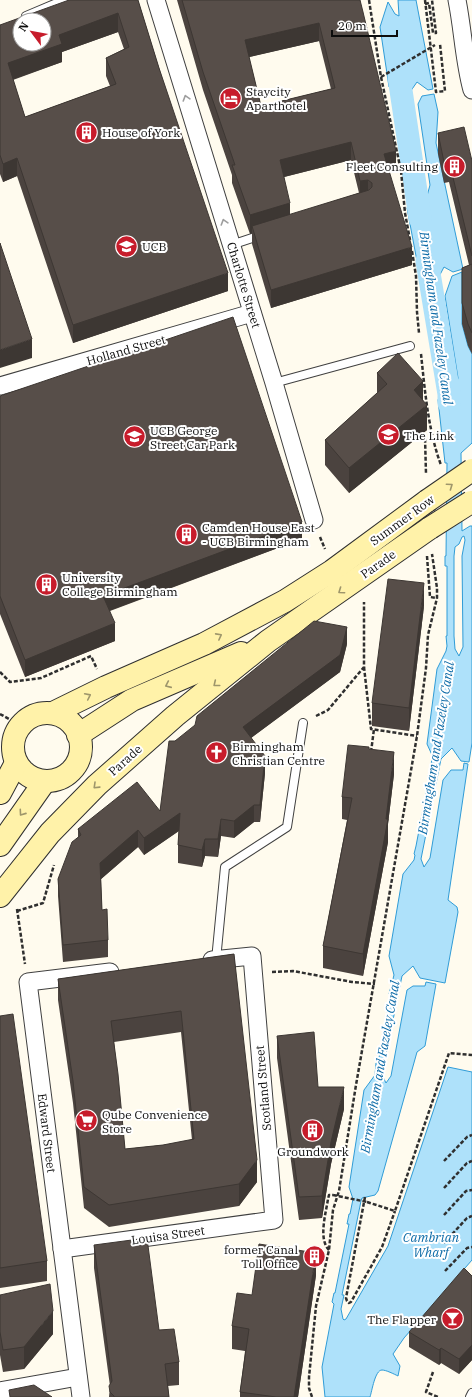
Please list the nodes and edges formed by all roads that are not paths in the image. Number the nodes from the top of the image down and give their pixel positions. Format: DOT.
graph roads {
  1 [pos="64,0"];
  2 [pos="156,0"];
  3 [pos="457,0"];
  4 [pos="36,12"];
  5 [pos="472,90"];
  6 [pos="271,232"];
  7 [pos="231,245"];
  8 [pos="252,313"];
  9 [pos="410,346"];
  10 [pos="274,383"];
  11 [pos="0,386"];
  12 [pos="472,470"];
  13 [pos="472,501"];
  14 [pos="314,520"];
  15 [pos="432,538"];
  16 [pos="268,642"];
  17 [pos="53,713"];
  18 [pos="303,723"];
  19 [pos="78,735"];
  20 [pos="16,763"];
  21 [pos="45,781"];
  22 [pos="0,793"];
  23 [pos="0,845"];
  24 [pos="9,900"];
  25 [pos="216,960"];
  26 [pos="193,963"];
  27 [pos="129,970"];
  28 [pos="274,1220"];
  29 [pos="62,1249"];
  30 [pos="78,1377"];
  31 [pos="0,1391"];
  32 [pos="472,1393"];
  33 [pos="81,1397"];
  34 [pos="470,1397"];
  1 -- 4 [label="lane"];
  7 -- 2 [label="street, Charlotte Street, one-way"];
  3 -- 5 [label="street"];
  6 -- 7 [label="lane"];
  7 -- 8 [label="street, Charlotte Street"];
  8 -- 10 [label="street, Charlotte Street"];
  8 -- 11 [label="street, Holland Street"];
  9 -- 10 [label="lane"];
  10 -- 14 [label="street, Charlotte Street"];
  17 -- 12 [label="main road, Summer Row, one-way, bridge"];
  13 -- 15 [label="main road, Summer Row, bridge"];
  15 -- 16 [label="main road, Parade, one-way"];
  16 -- 19 [label="main road, Parade, one-way"];
  16 -- 24 [label="main road, Parade, one-way"];
  17 -- 19 [label="main road"];
  17 -- 20 [label="main road"];
  18 -- 25 [label="lane"];
  19 -- 21 [label="main road"];
  20 -- 21 [label="main road"];
  20 -- 22 [label="main road"];
  21 -- 23 [label="main road, one-way"];
  25 -- 26 [label="street"];
  25 -- 28 [label="street, Scotland Street"];
  27 -- 29 [label="street, Edward Street"];
  28 -- 29 [label="street, Louisa Street"];
  29 -- 30 [label="street, Edward Street"];
  30 -- 31 [label="street"];
  30 -- 33 [label="street, Edward Street"];
  32 -- 34 [label="lane"];
}
